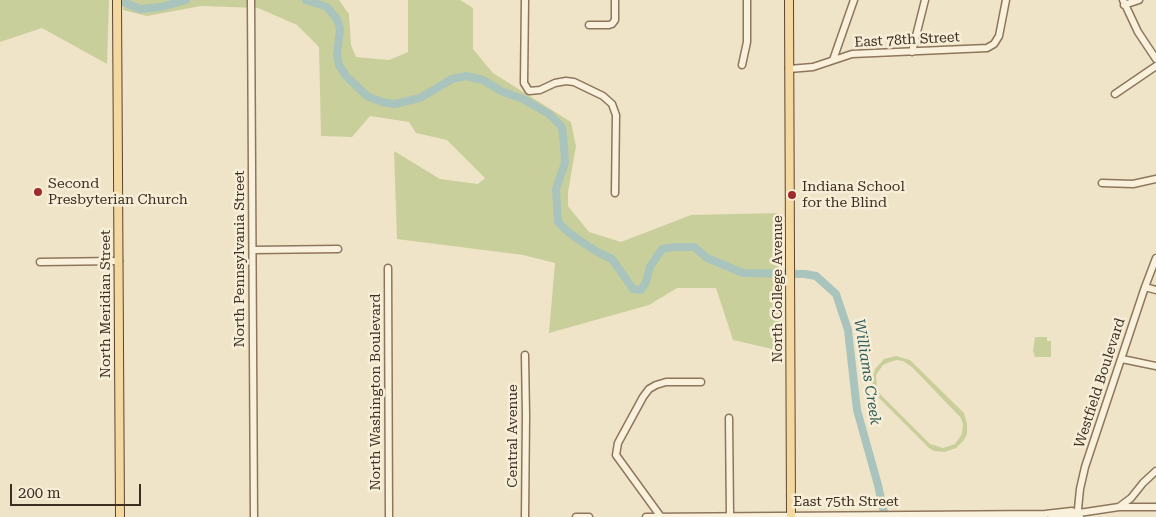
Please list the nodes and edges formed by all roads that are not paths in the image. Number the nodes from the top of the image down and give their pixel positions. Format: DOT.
graph roads {
  1 [pos="117,0"];
  2 [pos="251,0"];
  3 [pos="525,0"];
  4 [pos="615,0"];
  5 [pos="747,0"];
  6 [pos="789,0"];
  7 [pos="854,0"];
  8 [pos="925,0"];
  9 [pos="1006,0"];
  10 [pos="1139,0"];
  11 [pos="1124,2"];
  12 [pos="589,25"];
  13 [pos="912,52"];
  14 [pos="1156,59"];
  15 [pos="833,60"];
  16 [pos="742,65"];
  17 [pos="1156,66"];
  18 [pos="789,69"];
  19 [pos="1115,94"];
  20 [pos="1156,179"];
  21 [pos="1102,183"];
  22 [pos="615,193"];
  23 [pos="338,249"];
  24 [pos="252,250"];
  25 [pos="1156,258"];
  26 [pos="118,261"];
  27 [pos="40,262"];
  28 [pos="388,268"];
  29 [pos="1145,288"];
  30 [pos="1156,290"];
  31 [pos="524,354"];
  32 [pos="1122,359"];
  33 [pos="1156,366"];
  34 [pos="701,382"];
  35 [pos="729,418"];
  36 [pos="1156,471"];
  37 [pos="1119,507"];
  38 [pos="1156,507"];
  39 [pos="1078,514"];
  40 [pos="730,516"];
  41 [pos="790,516"];
  42 [pos="120,517"];
  43 [pos="254,517"];
  44 [pos="389,517"];
  45 [pos="525,517"];
  46 [pos="576,517"];
  47 [pos="590,517"];
  48 [pos="646,517"];
  49 [pos="662,517"];
  1 -- 26 [label="main road, North Meridian Street"];
  2 -- 24 [label="street, North Pennsylvania Street"];
  3 -- 22 [label="street"];
  4 -- 12 [label="street"];
  5 -- 16 [label="street"];
  6 -- 18 [label="main road, North College Avenue"];
  7 -- 15 [label="street"];
  8 -- 13 [label="street"];
  9 -- 13 [label="street, East 78th Street"];
  10 -- 11 [label="street"];
  11 -- 14 [label="street"];
  13 -- 15 [label="street, East 78th Street"];
  15 -- 18 [label="street, East 78th Street"];
  17 -- 19 [label="street"];
  18 -- 41 [label="main road, North College Avenue"];
  20 -- 21 [label="street"];
  23 -- 24 [label="street"];
  24 -- 43 [label="street, North Pennsylvania Street"];
  25 -- 29 [label="street, Westfield Boulevard"];
  26 -- 27 [label="street"];
  26 -- 42 [label="main road, North Meridian Street"];
  28 -- 44 [label="street, North Washington Boulevard"];
  29 -- 30 [label="street"];
  29 -- 32 [label="street, Westfield Boulevard"];
  31 -- 45 [label="street, Central Avenue"];
  32 -- 33 [label="street"];
  32 -- 39 [label="street, Westfield Boulevard"];
  34 -- 49 [label="street"];
  35 -- 40 [label="street"];
  36 -- 37 [label="street"];
  37 -- 38 [label="street, East 75th Street"];
  37 -- 39 [label="street, East 75th Street"];
  39 -- 41 [label="street, East 75th Street"];
  40 -- 41 [label="street, East 75th Street"];
  40 -- 49 [label="street, East 75th Street"];
  46 -- 47 [label="street"];
  48 -- 49 [label="street, East 75th Street"];
}
